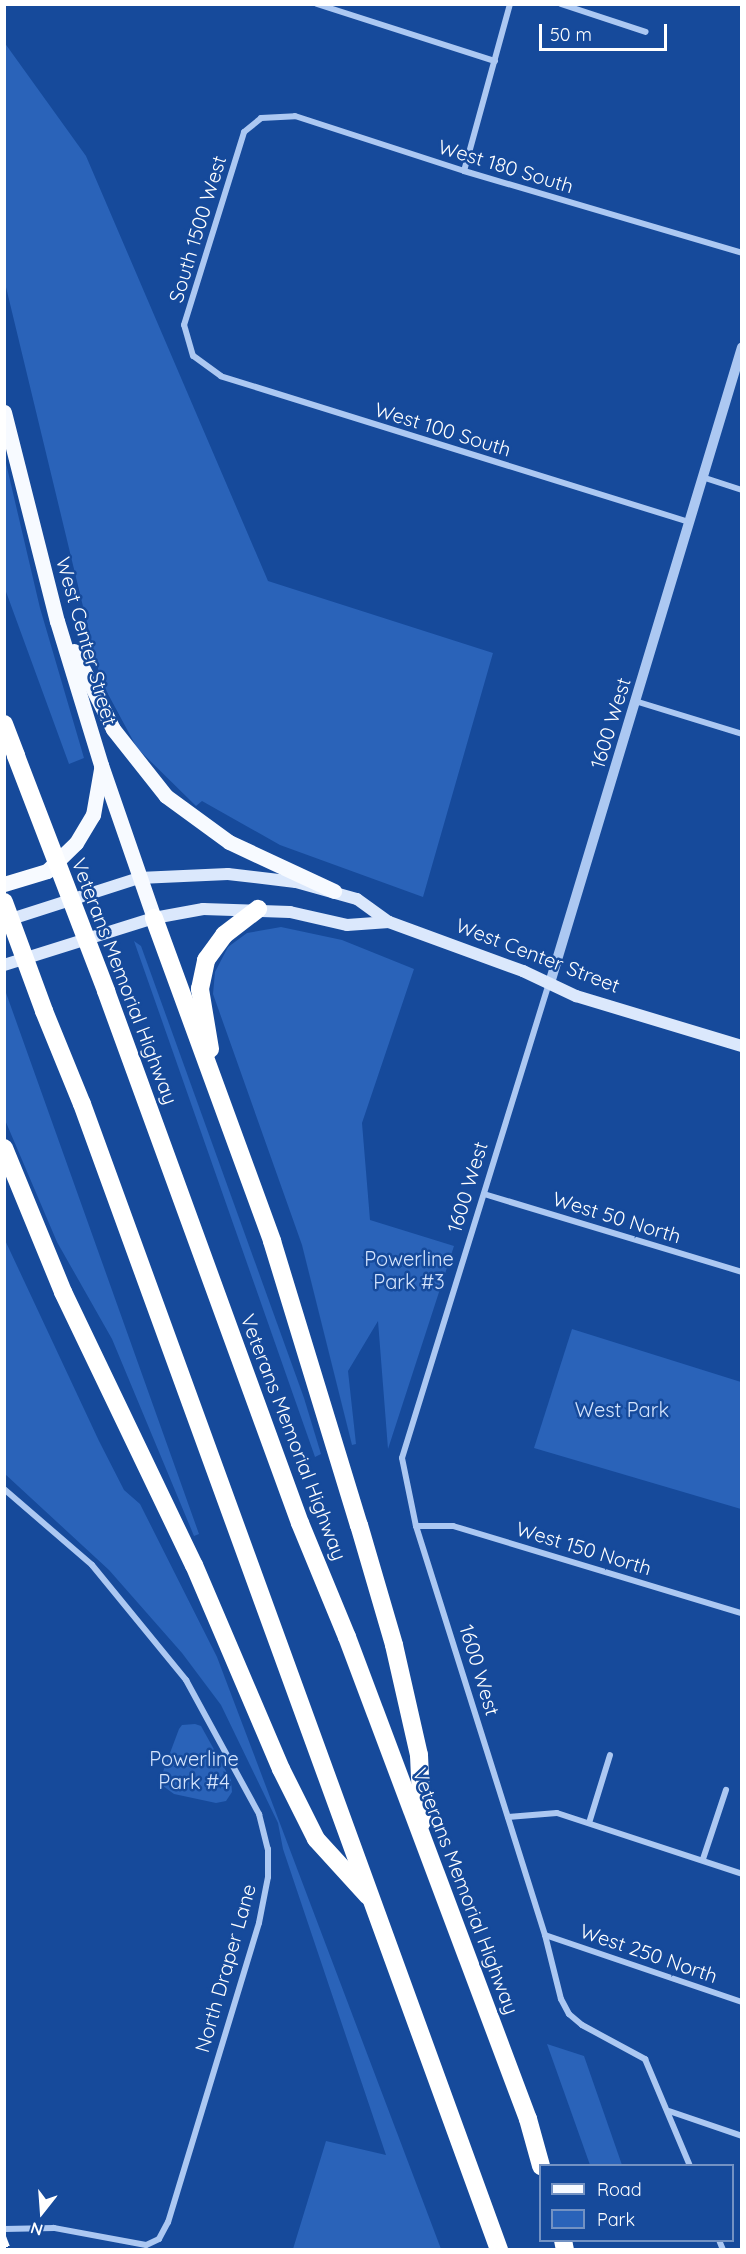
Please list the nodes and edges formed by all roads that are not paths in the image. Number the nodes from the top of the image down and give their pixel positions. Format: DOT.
graph roads {
  1 [pos="317,4"];
  2 [pos="510,4"];
  3 [pos="561,4"];
  4 [pos="646,32"];
  5 [pos="495,61"];
  6 [pos="261,118"];
  7 [pos="464,171"];
  8 [pos="741,254"];
  9 [pos="741,347"];
  10 [pos="193,356"];
  11 [pos="4,412"];
  12 [pos="702,477"];
  13 [pos="741,490"];
  14 [pos="689,522"];
  15 [pos="57,621"];
  16 [pos="635,701"];
  17 [pos="4,724"];
  18 [pos="741,734"];
  19 [pos="101,765"];
  20 [pos="139,878"];
  21 [pos="4,884"];
  22 [pos="334,891"];
  23 [pos="4,902"];
  24 [pos="258,909"];
  25 [pos="154,918"];
  26 [pos="4,921"];
  27 [pos="390,922"];
  28 [pos="4,965"];
  29 [pos="550,983"];
  30 [pos="741,1046"];
  31 [pos="208,1063"];
  32 [pos="4,1148"];
  33 [pos="484,1194"];
  34 [pos="741,1272"];
  35 [pos="4,1489"];
  36 [pos="416,1527"];
  37 [pos="741,1613"];
  38 [pos="610,1755"];
  39 [pos="726,1790"];
  40 [pos="508,1817"];
  41 [pos="589,1823"];
  42 [pos="423,1839"];
  43 [pos="703,1859"];
  44 [pos="741,1874"];
  45 [pos="374,1903"];
  46 [pos="545,1935"];
  47 [pos="741,2002"];
  48 [pos="669,2111"];
  49 [pos="741,2136"];
  50 [pos="540,2164"];
  51 [pos="689,2164"];
  52 [pos="4,2229"];
  53 [pos="499,2250"];
  1 -- 5 [label="street"];
  2 -- 5 [label="street"];
  3 -- 4 [label="street"];
  5 -- 7 [label="street"];
  6 -- 7 [label="street, West 180 South"];
  6 -- 10 [label="street, South 1500 West"];
  7 -- 8 [label="street, West 180 South"];
  9 -- 12 [label="street, 1600 West"];
  10 -- 14 [label="street, West 100 South"];
  11 -- 15 [label="main road, West Center Street"];
  12 -- 13 [label="street"];
  12 -- 14 [label="street, 1600 West"];
  14 -- 16 [label="street, 1600 West"];
  15 -- 19 [label="main road, West Center Street"];
  15 -- 22 [label="main road"];
  16 -- 18 [label="street"];
  16 -- 29 [label="street, 1600 West"];
  17 -- 42 [label="highway, Veterans Memorial Highway, bridge"];
  19 -- 20 [label="main road, West Center Street"];
  19 -- 21 [label="main road"];
  20 -- 22 [label="main road, West Center Street"];
  20 -- 25 [label="main road, West Center Street"];
  20 -- 26 [label="main road, West Center Street"];
  22 -- 27 [label="main road, West Center Street"];
  23 -- 45 [label="highway, bridge"];
  24 -- 25 [label="main road, West Center Street"];
  24 -- 27 [label="main road, West Center Street"];
  24 -- 31 [label="highway"];
  25 -- 28 [label="main road, West Center Street"];
  25 -- 31 [label="highway"];
  27 -- 29 [label="main road, West Center Street"];
  29 -- 30 [label="main road, West Center Street"];
  29 -- 33 [label="street, 1600 West"];
  31 -- 42 [label="highway"];
  32 -- 45 [label="highway"];
  33 -- 34 [label="street, West 50 North"];
  33 -- 36 [label="street, 1600 West"];
  35 -- 52 [label="street, North Draper Lane"];
  36 -- 37 [label="street, West 150 North"];
  36 -- 40 [label="street, 1600 West"];
  38 -- 41 [label="street"];
  39 -- 43 [label="street"];
  40 -- 41 [label="street"];
  40 -- 46 [label="street, 1600 West"];
  41 -- 43 [label="street"];
  42 -- 50 [label="highway, Veterans Memorial Highway"];
  43 -- 44 [label="street"];
  45 -- 53 [label="highway"];
  46 -- 47 [label="street, West 250 North"];
  46 -- 48 [label="street, 1600 West"];
  48 -- 49 [label="street"];
  48 -- 51 [label="street, 1600 West"];
}
